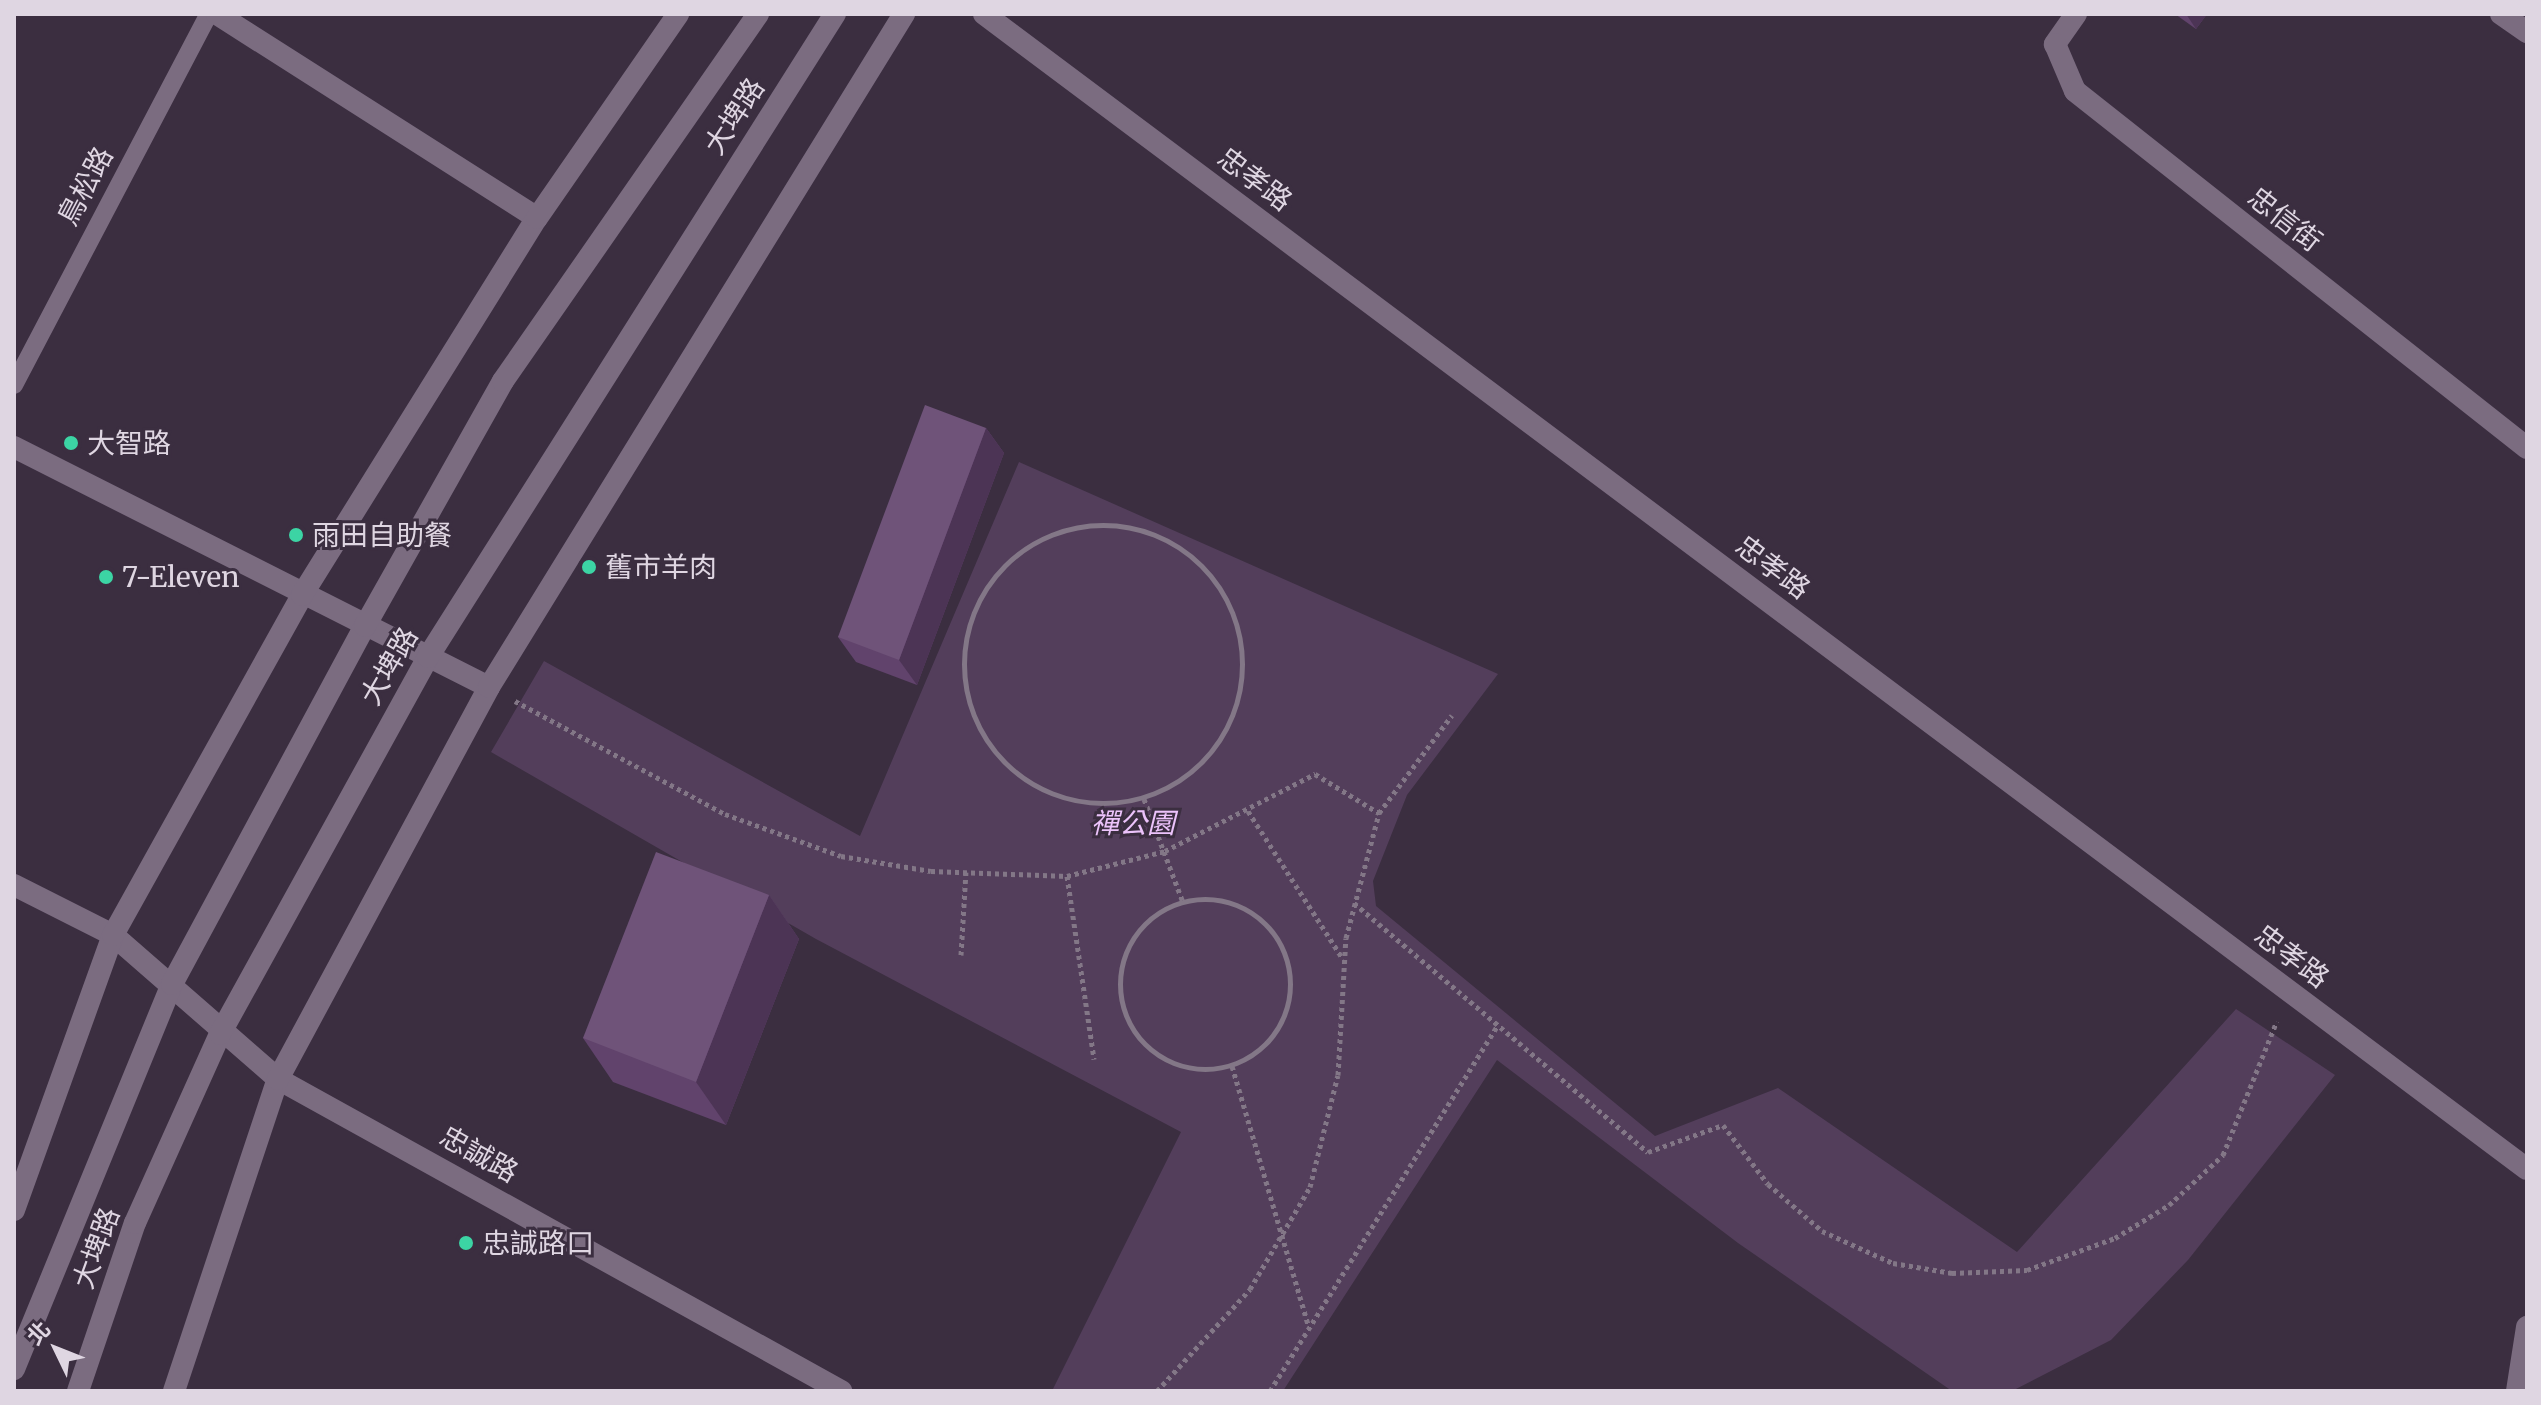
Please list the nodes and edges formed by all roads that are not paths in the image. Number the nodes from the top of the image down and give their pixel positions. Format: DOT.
graph roads {
  1 [pos="209,14"];
  2 [pos="217,14"];
  3 [pos="678,14"];
  4 [pos="758,14"];
  5 [pos="835,14"];
  6 [pos="904,14"];
  7 [pos="984,14"];
  8 [pos="2076,14"];
  9 [pos="2501,14"];
  10 [pos="2527,32"];
  11 [pos="537,218"];
  12 [pos="14,385"];
  13 [pos="14,447"];
  14 [pos="2527,448"];
  15 [pos="302,595"];
  16 [pos="365,626"];
  17 [pos="428,657"];
  18 [pos="489,687"];
  19 [pos="14,885"];
  20 [pos="113,935"];
  21 [pos="172,984"];
  22 [pos="220,1034"];
  23 [pos="278,1079"];
  24 [pos="2527,1169"];
  25 [pos="14,1210"];
  26 [pos="2527,1327"];
  27 [pos="14,1369"];
  28 [pos="78,1391"];
  29 [pos="174,1391"];
  30 [pos="841,1391"];
  31 [pos="2517,1391"];
  1 -- 12 [label="lane, 鳥松路"];
  2 -- 11 [label="street"];
  3 -- 11 [label="street"];
  4 -- 16 [label="street, 大埤路"];
  5 -- 17 [label="street, 大埤路"];
  6 -- 18 [label="street"];
  7 -- 24 [label="street, 忠孝路"];
  8 -- 14 [label="street, 忠信街"];
  9 -- 10 [label="street"];
  11 -- 15 [label="street"];
  13 -- 15 [label="street"];
  15 -- 16 [label="street"];
  15 -- 20 [label="street"];
  16 -- 17 [label="street"];
  16 -- 21 [label="street, 大埤路"];
  17 -- 18 [label="street"];
  17 -- 22 [label="street, 大埤路"];
  18 -- 23 [label="street"];
  19 -- 20 [label="street, 忠誠路"];
  20 -- 21 [label="street, 忠誠路"];
  20 -- 25 [label="street"];
  21 -- 22 [label="street, 忠誠路"];
  21 -- 27 [label="street, 大埤路"];
  22 -- 23 [label="street, 忠誠路"];
  22 -- 28 [label="street, 大埤路"];
  23 -- 29 [label="street"];
  23 -- 30 [label="street, 忠誠路"];
  26 -- 31 [label="street"];
}
